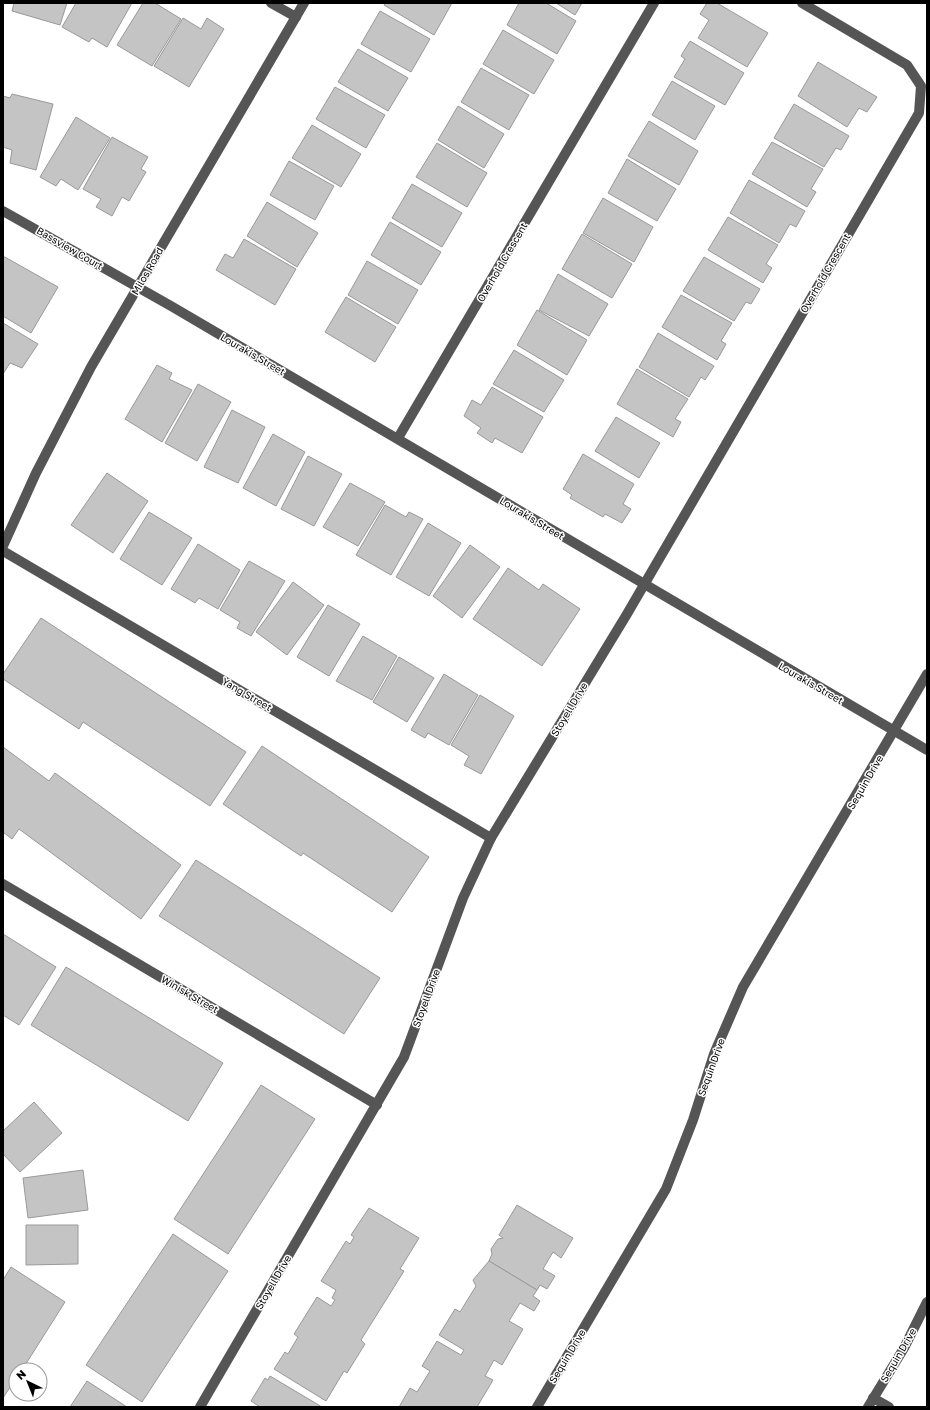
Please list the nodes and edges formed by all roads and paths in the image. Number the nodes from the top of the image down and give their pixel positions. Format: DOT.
graph roads {
  1 [pos="271,3"];
  2 [pos="304,3"];
  3 [pos="654,3"];
  4 [pos="802,3"];
  5 [pos="296,17"];
  6 [pos="3,211"];
  7 [pos="137,286"];
  8 [pos="398,438"];
  9 [pos="3,546"];
  10 [pos="3,551"];
  11 [pos="643,584"];
  12 [pos="927,674"];
  13 [pos="894,731"];
  14 [pos="927,750"];
  15 [pos="491,838"];
  16 [pos="3,884"];
  17 [pos="377,1105"];
  18 [pos="927,1302"];
  19 [pos="870,1402"];
  20 [pos="200,1407"];
  21 [pos="537,1407"];
  22 [pos="889,1407"];
  1 -- 5 [label="street"];
  2 -- 5 [label="street, Milos Road"];
  3 -- 8 [label="street, Overhold Crescent"];
  4 -- 11 [label="street, Overhold Crescent"];
  5 -- 7 [label="street, Milos Road"];
  6 -- 7 [label="street, Bassview Court"];
  7 -- 8 [label="street, Lourakis Street"];
  7 -- 9 [label="street, Milos Road"];
  8 -- 11 [label="street, Lourakis Street"];
  10 -- 15 [label="street, Yang Street"];
  11 -- 13 [label="street, Lourakis Street"];
  11 -- 15 [label="street, Stoyell Drive"];
  12 -- 13 [label="street, Sequin Drive"];
  13 -- 14 [label="street, Lourakis Street"];
  13 -- 21 [label="street, Sequin Drive"];
  15 -- 17 [label="street, Stoyell Drive"];
  16 -- 17 [label="street, Winisk Street"];
  17 -- 20 [label="street, Stoyell Drive"];
  18 -- 19 [label="street, Sequin Drive"];
  19 -- 22 [label="street"];
}
